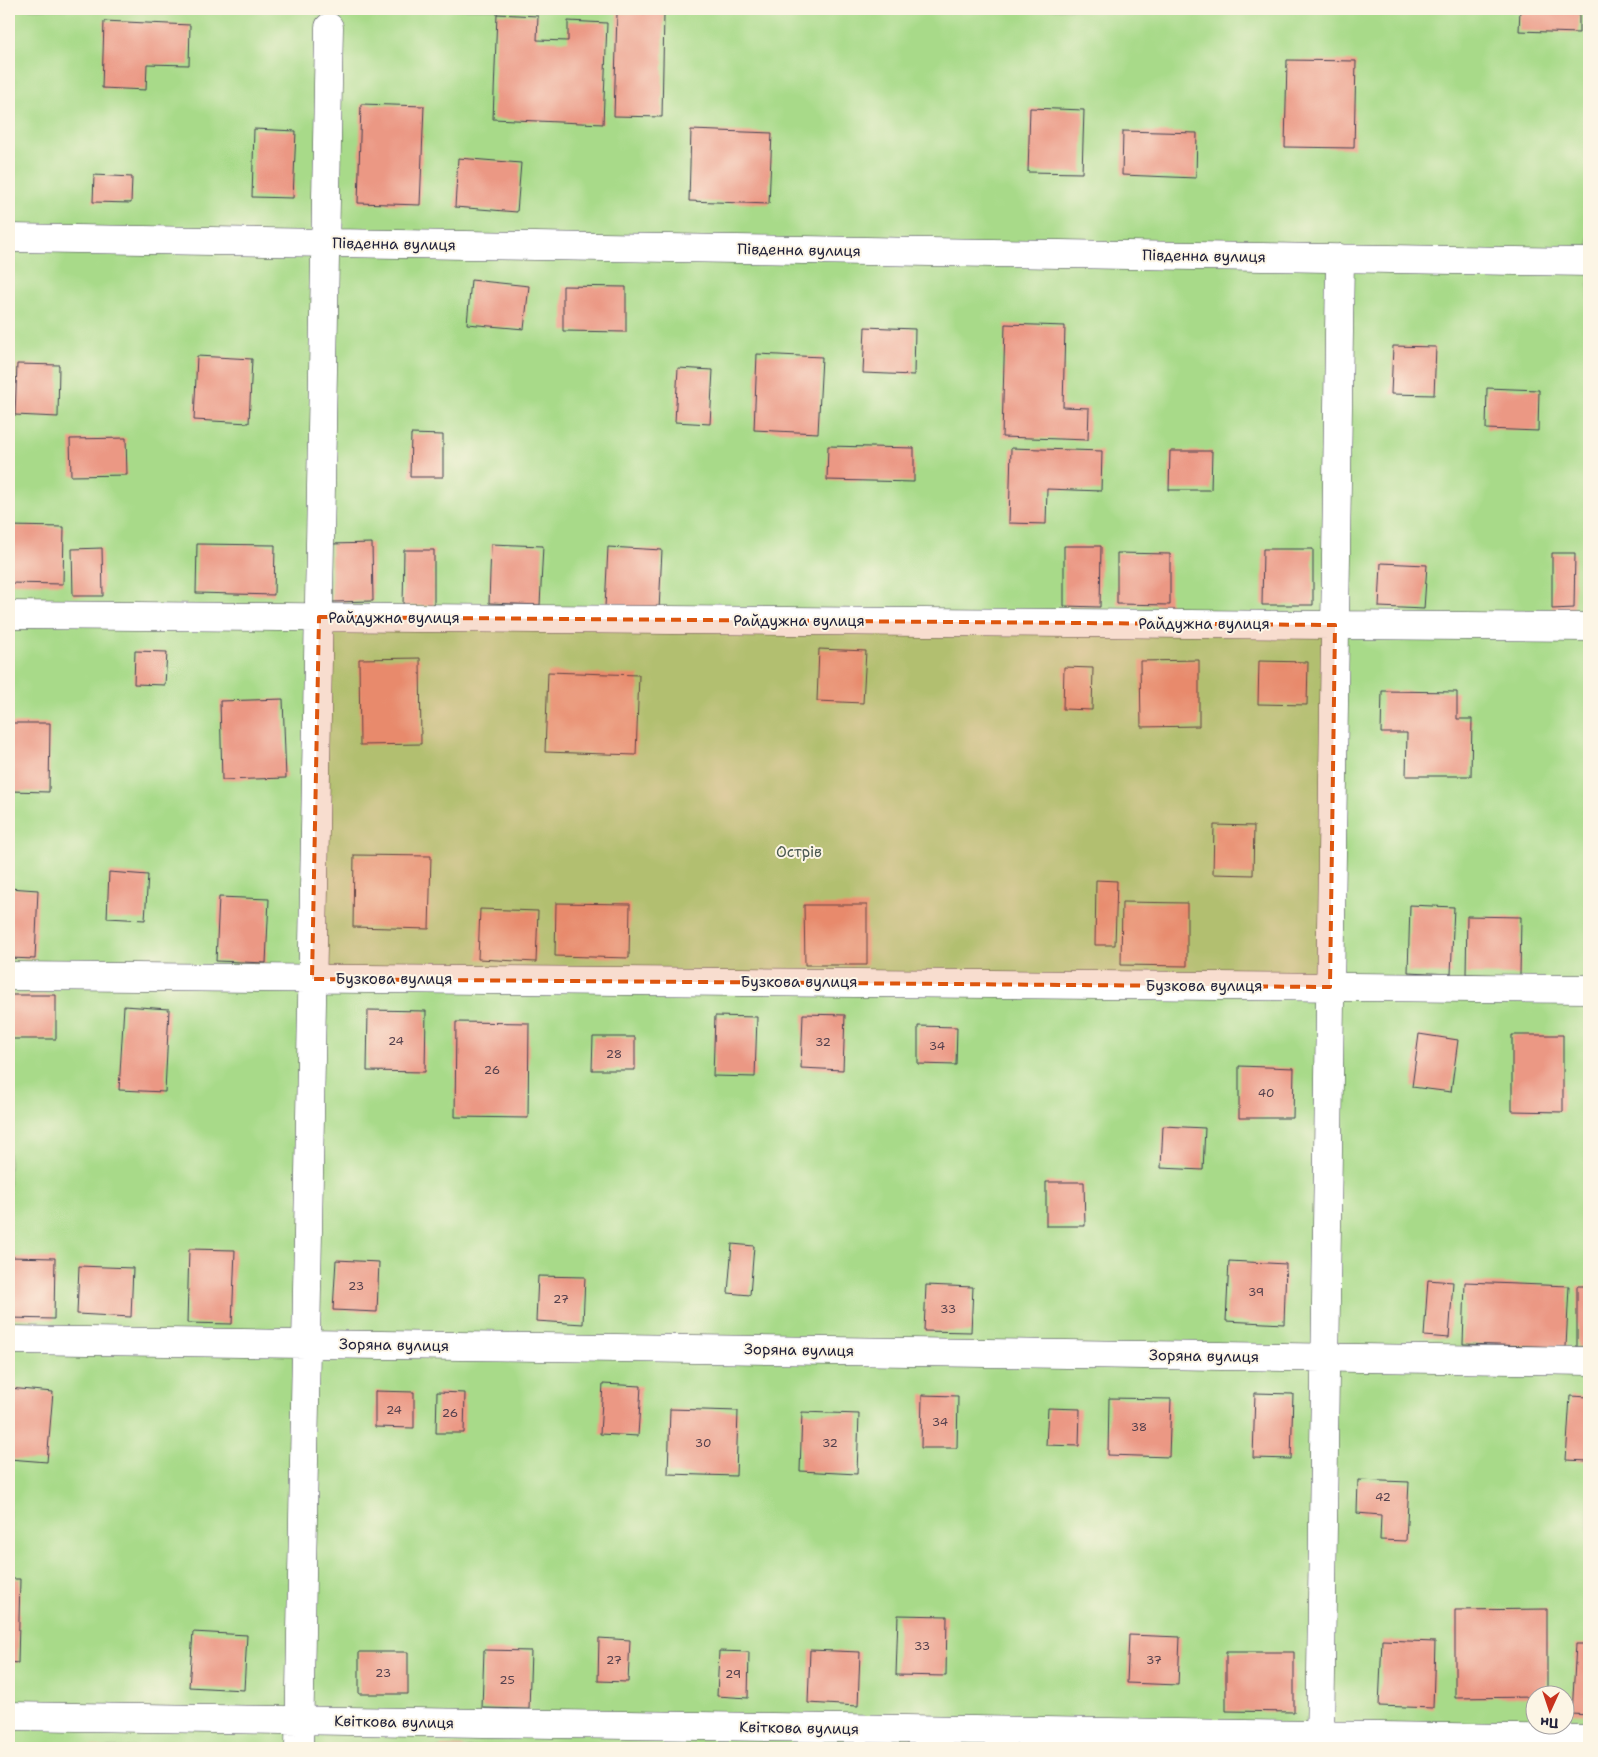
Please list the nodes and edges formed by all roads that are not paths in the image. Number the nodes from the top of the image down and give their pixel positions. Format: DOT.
graph roads {
  1 [pos="329,26"];
  2 [pos="9,238"];
  3 [pos="325,243"];
  4 [pos="1340,258"];
  5 [pos="1589,262"];
  6 [pos="9,615"];
  7 [pos="319,617"];
  8 [pos="1335,625"];
  9 [pos="1589,627"];
  10 [pos="9,976"];
  11 [pos="312,979"];
  12 [pos="1330,987"];
  13 [pos="1589,989"];
  14 [pos="9,1340"];
  15 [pos="306,1344"];
  16 [pos="1325,1357"];
  17 [pos="1589,1361"];
  18 [pos="9,1716"];
  19 [pos="299,1721"];
  20 [pos="1589,1739"];
  21 [pos="1320,1742"];
  22 [pos="299,1748"];
  1 -- 3 [label="street"];
  2 -- 3 [label="street, Південна вулиця"];
  3 -- 4 [label="street, Південна вулиця"];
  3 -- 7 [label="street"];
  4 -- 5 [label="street, Південна вулиця"];
  4 -- 8 [label="street"];
  6 -- 7 [label="street, Райдужна вулиця"];
  7 -- 8 [label="street, Райдужна вулиця"];
  7 -- 11 [label="street"];
  8 -- 9 [label="street, Райдужна вулиця"];
  8 -- 12 [label="street"];
  10 -- 11 [label="street, Бузкова вулиця"];
  11 -- 12 [label="street, Бузкова вулиця"];
  11 -- 15 [label="street"];
  12 -- 13 [label="street, Бузкова вулиця"];
  12 -- 16 [label="street"];
  14 -- 15 [label="street, Зоряна вулиця"];
  15 -- 16 [label="street, Зоряна вулиця"];
  15 -- 19 [label="street"];
  16 -- 17 [label="street, Зоряна вулиця"];
  16 -- 21 [label="street"];
  18 -- 19 [label="street, Квіткова вулиця"];
  19 -- 21 [label="street, Квіткова вулиця"];
  19 -- 22 [label="street"];
  20 -- 21 [label="street, Квіткова вулиця"];
}
